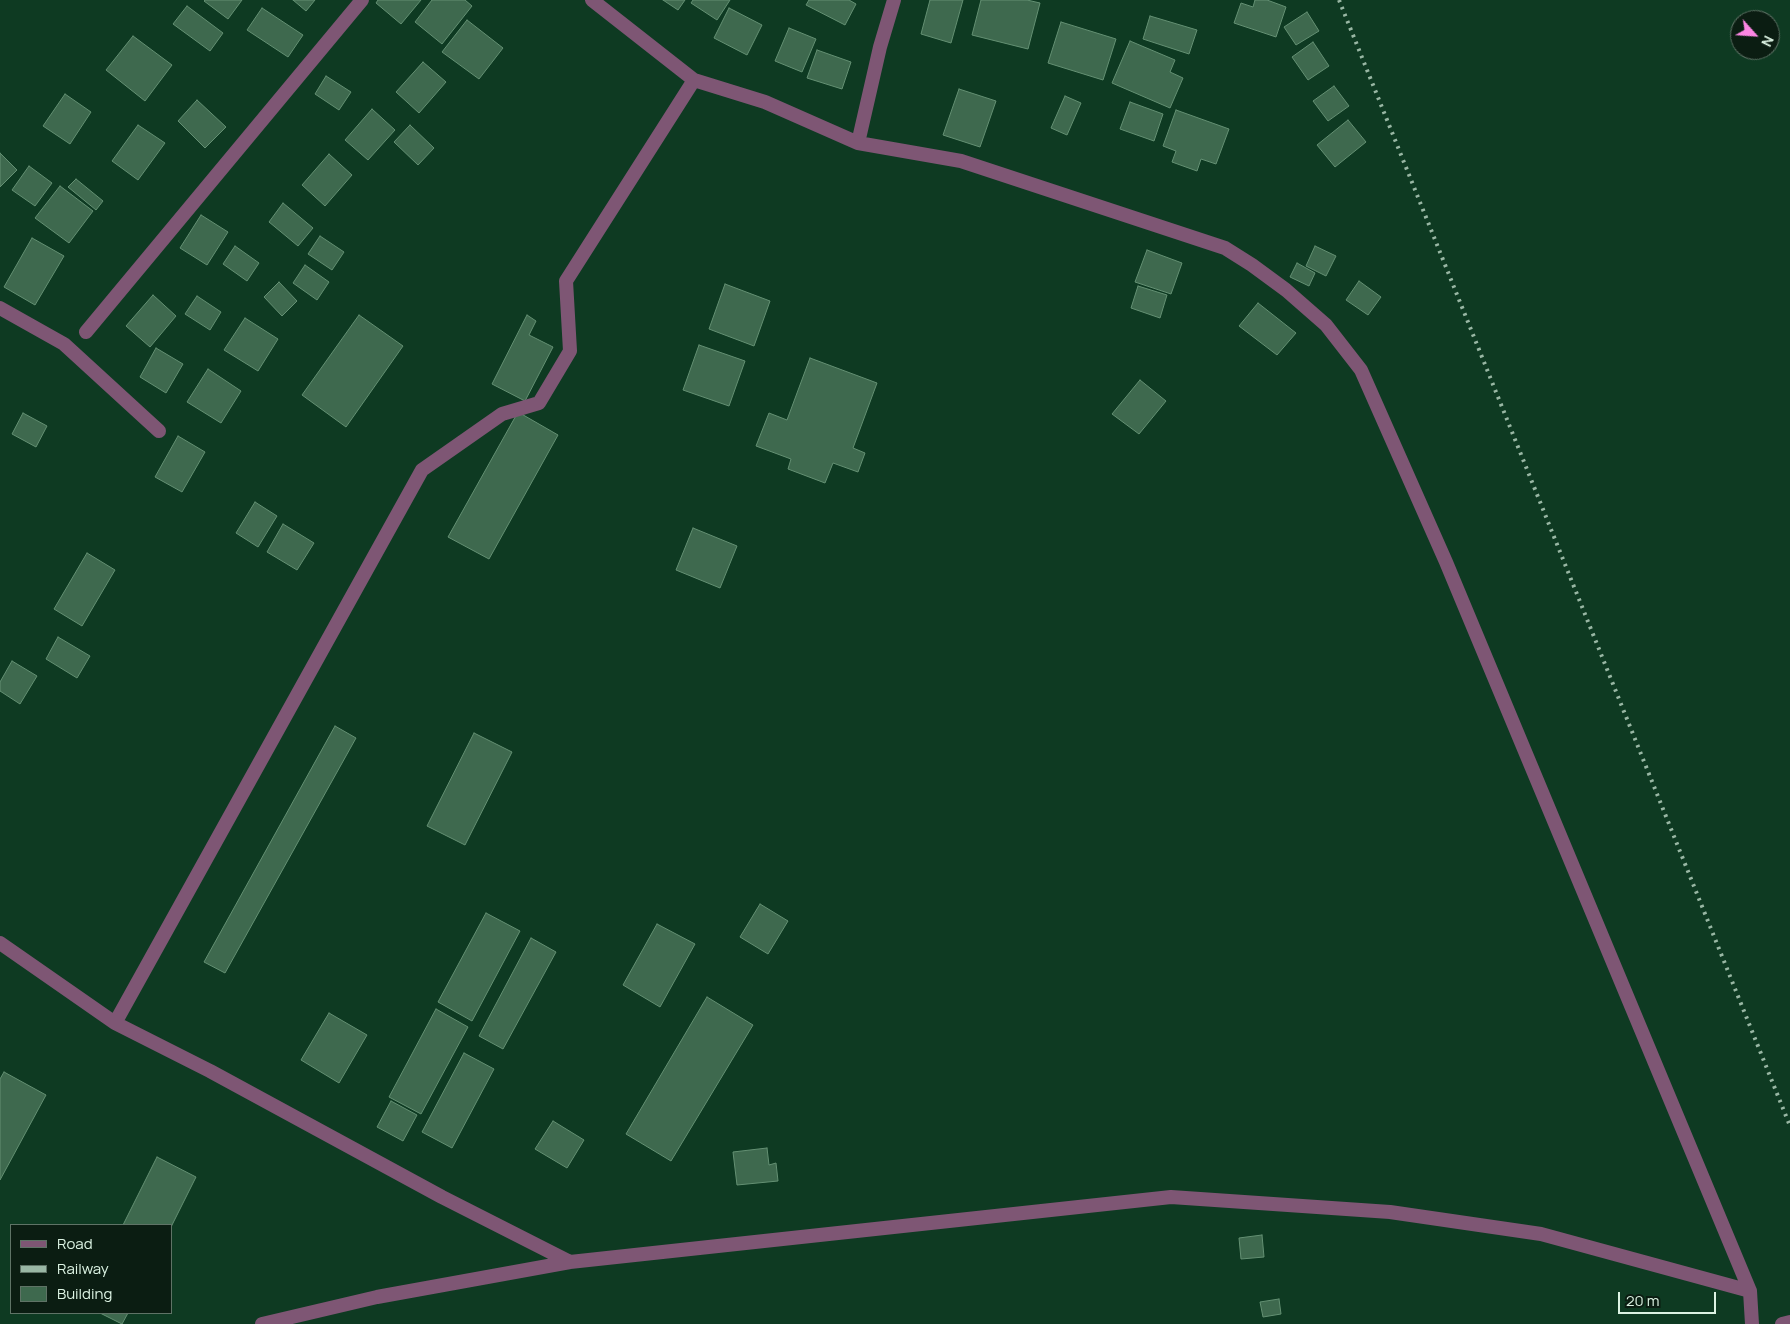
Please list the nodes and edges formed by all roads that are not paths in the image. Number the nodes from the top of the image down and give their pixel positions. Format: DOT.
graph roads {
  1 [pos="362,0"];
  2 [pos="592,0"];
  3 [pos="894,0"];
  4 [pos="694,80"];
  5 [pos="858,143"];
  6 [pos="0,308"];
  7 [pos="86,332"];
  8 [pos="159,430"];
  9 [pos="0,943"];
  10 [pos="115,1023"];
  11 [pos="570,1262"];
  12 [pos="1750,1291"];
  13 [pos="1790,1322"];
  14 [pos="262,1324"];
  15 [pos="1752,1324"];
  16 [pos="1782,1324"];
  1 -- 7 [label="street"];
  2 -- 4 [label="street"];
  3 -- 5 [label="street"];
  4 -- 5 [label="street"];
  4 -- 10 [label="street"];
  5 -- 12 [label="street"];
  6 -- 8 [label="street"];
  9 -- 10 [label="street"];
  10 -- 11 [label="street"];
  11 -- 12 [label="street"];
  11 -- 14 [label="street"];
  12 -- 15 [label="street"];
  13 -- 16 [label="street"];
}
